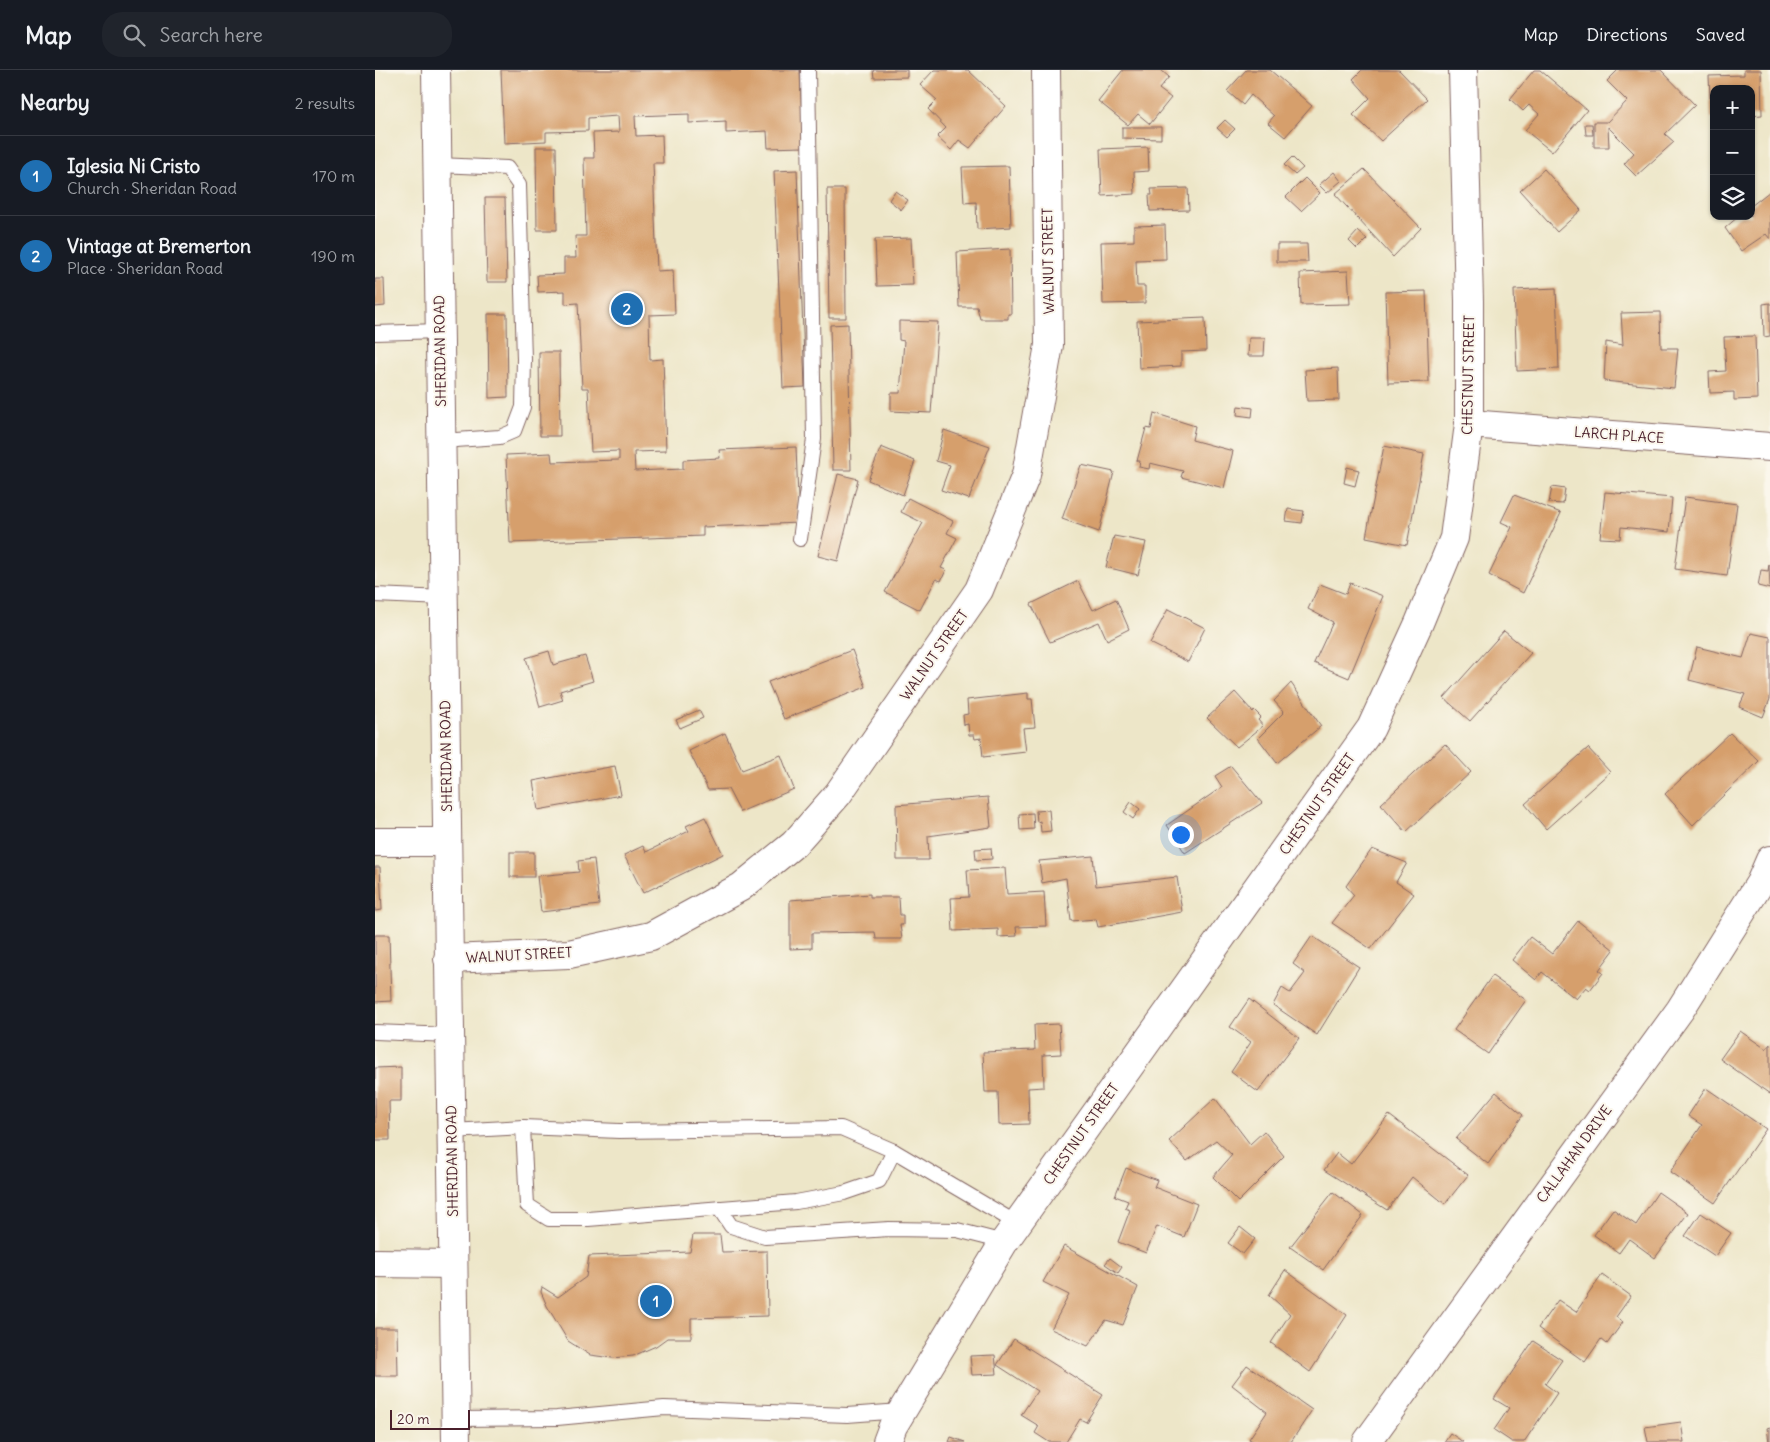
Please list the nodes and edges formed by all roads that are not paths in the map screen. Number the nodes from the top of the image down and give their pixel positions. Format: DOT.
graph roads {
  1 [pos="437,70"];
  2 [pos="808,70"];
  3 [pos="1046,70"];
  4 [pos="1463,70"];
  5 [pos="438,166"];
  6 [pos="440,331"];
  7 [pos="375,333"];
  8 [pos="1469,424"];
  9 [pos="441,441"];
  10 [pos="1770,447"];
  11 [pos="800,539"];
  12 [pos="375,595"];
  13 [pos="444,598"];
  14 [pos="375,842"];
  15 [pos="447,842"];
  16 [pos="1770,860"];
  17 [pos="448,959"];
  18 [pos="375,1032"];
  19 [pos="449,1035"];
  20 [pos="523,1127"];
  21 [pos="451,1131"];
  22 [pos="895,1151"];
  23 [pos="719,1208"];
  24 [pos="1011,1233"];
  25 [pos="375,1263"];
  26 [pos="453,1264"];
  27 [pos="902,1411"];
  28 [pos="456,1431"];
  29 [pos="887,1442"];
  30 [pos="1367,1442"];
  1 -- 5 [label="street, SHERIDAN ROAD"];
  2 -- 11 [label="lane"];
  3 -- 17 [label="street, WALNUT STREET"];
  4 -- 8 [label="street, CHESTNUT STREET"];
  5 -- 6 [label="street, SHERIDAN ROAD"];
  5 -- 9 [label="lane"];
  6 -- 7 [label="lane"];
  6 -- 9 [label="street, SHERIDAN ROAD"];
  8 -- 10 [label="street, LARCH PLACE"];
  8 -- 24 [label="street, CHESTNUT STREET"];
  9 -- 13 [label="street, SHERIDAN ROAD"];
  12 -- 13 [label="lane"];
  13 -- 15 [label="street, SHERIDAN ROAD"];
  14 -- 15 [label="street"];
  15 -- 17 [label="street, SHERIDAN ROAD"];
  16 -- 30 [label="street, CALLAHAN DRIVE"];
  17 -- 19 [label="street, SHERIDAN ROAD"];
  18 -- 19 [label="lane"];
  19 -- 21 [label="street, SHERIDAN ROAD"];
  20 -- 21 [label="lane"];
  20 -- 22 [label="lane"];
  20 -- 23 [label="lane"];
  21 -- 26 [label="street, SHERIDAN ROAD"];
  22 -- 23 [label="lane"];
  22 -- 24 [label="lane"];
  23 -- 24 [label="lane"];
  24 -- 27 [label="street, CHESTNUT STREET"];
  25 -- 26 [label="street"];
  26 -- 28 [label="street, SHERIDAN ROAD"];
  27 -- 28 [label="lane"];
  27 -- 29 [label="street, CHESTNUT STREET"];
}
